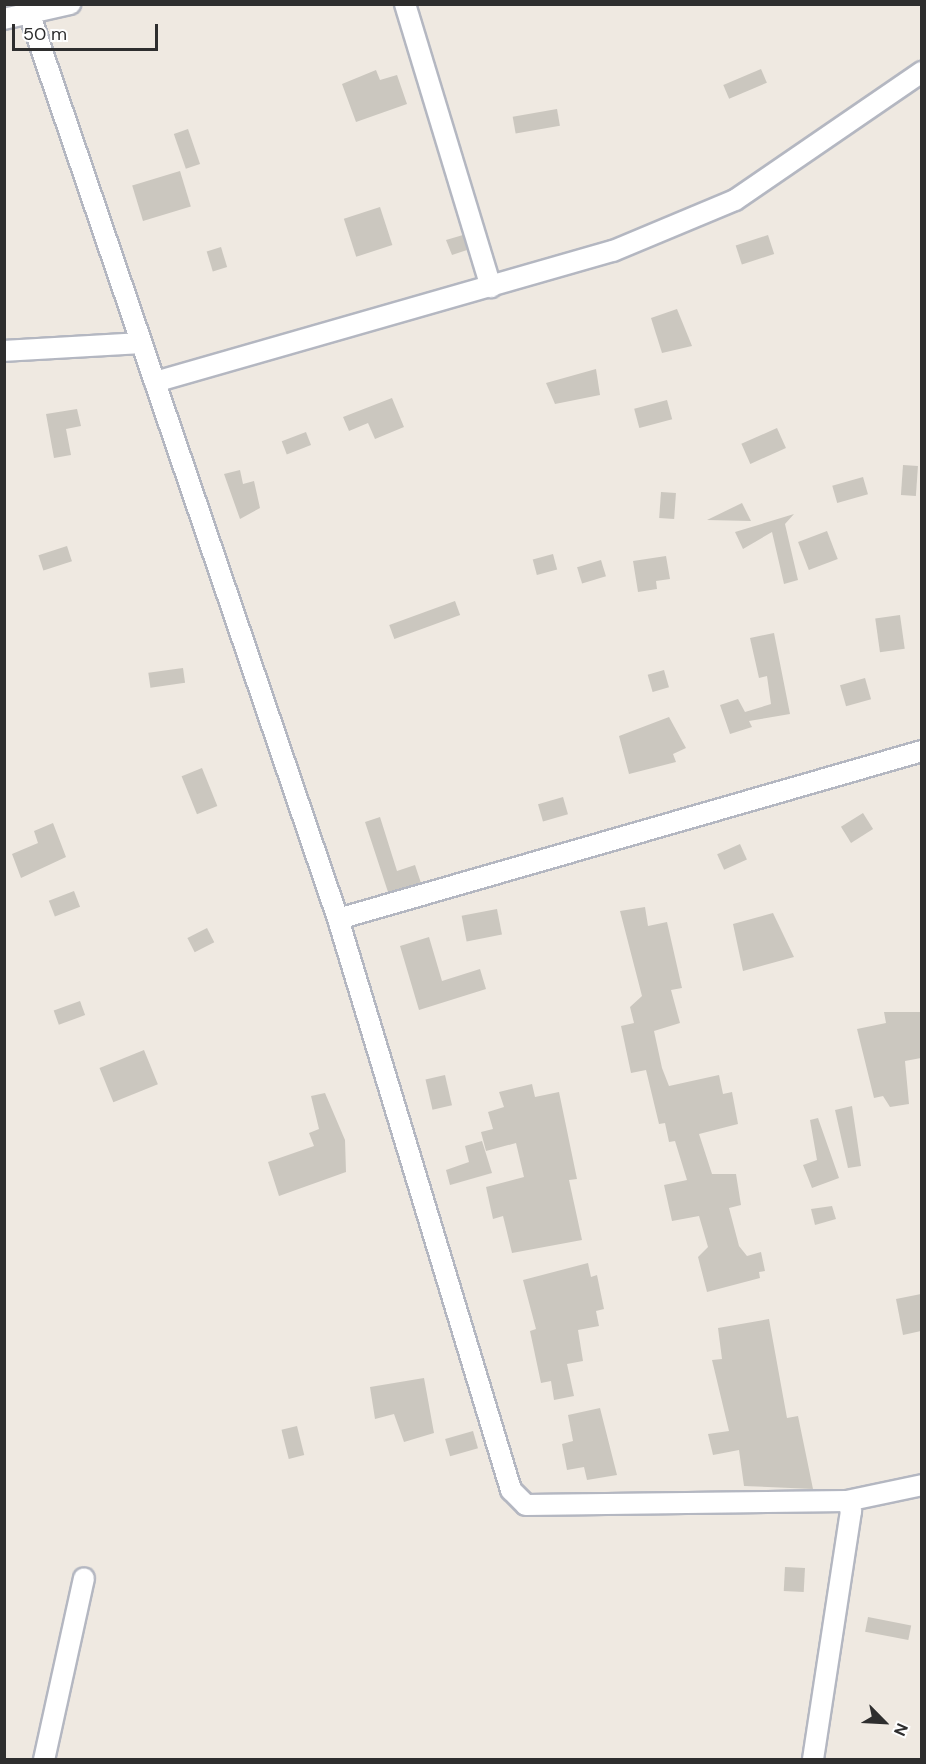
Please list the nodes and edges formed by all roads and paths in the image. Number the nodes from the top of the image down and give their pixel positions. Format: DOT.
graph roads {
  1 [pos="70,4"];
  2 [pos="405,4"];
  3 [pos="28,9"];
  4 [pos="4,19"];
  5 [pos="921,72"];
  6 [pos="491,287"];
  7 [pos="141,343"];
  8 [pos="4,351"];
  9 [pos="155,382"];
  10 [pos="921,751"];
  11 [pos="338,919"];
  12 [pos="921,1485"];
  13 [pos="847,1501"];
  14 [pos="84,1578"];
  15 [pos="44,1760"];
  16 [pos="813,1760"];
  1 -- 3 [label="street"];
  2 -- 6 [label="street"];
  3 -- 4 [label="street"];
  3 -- 7 [label="street"];
  5 -- 6 [label="street"];
  6 -- 9 [label="street"];
  7 -- 8 [label="street"];
  7 -- 9 [label="street"];
  9 -- 11 [label="street"];
  10 -- 11 [label="street"];
  11 -- 13 [label="street"];
  12 -- 13 [label="street"];
  13 -- 16 [label="street"];
  14 -- 15 [label="street"];
}
